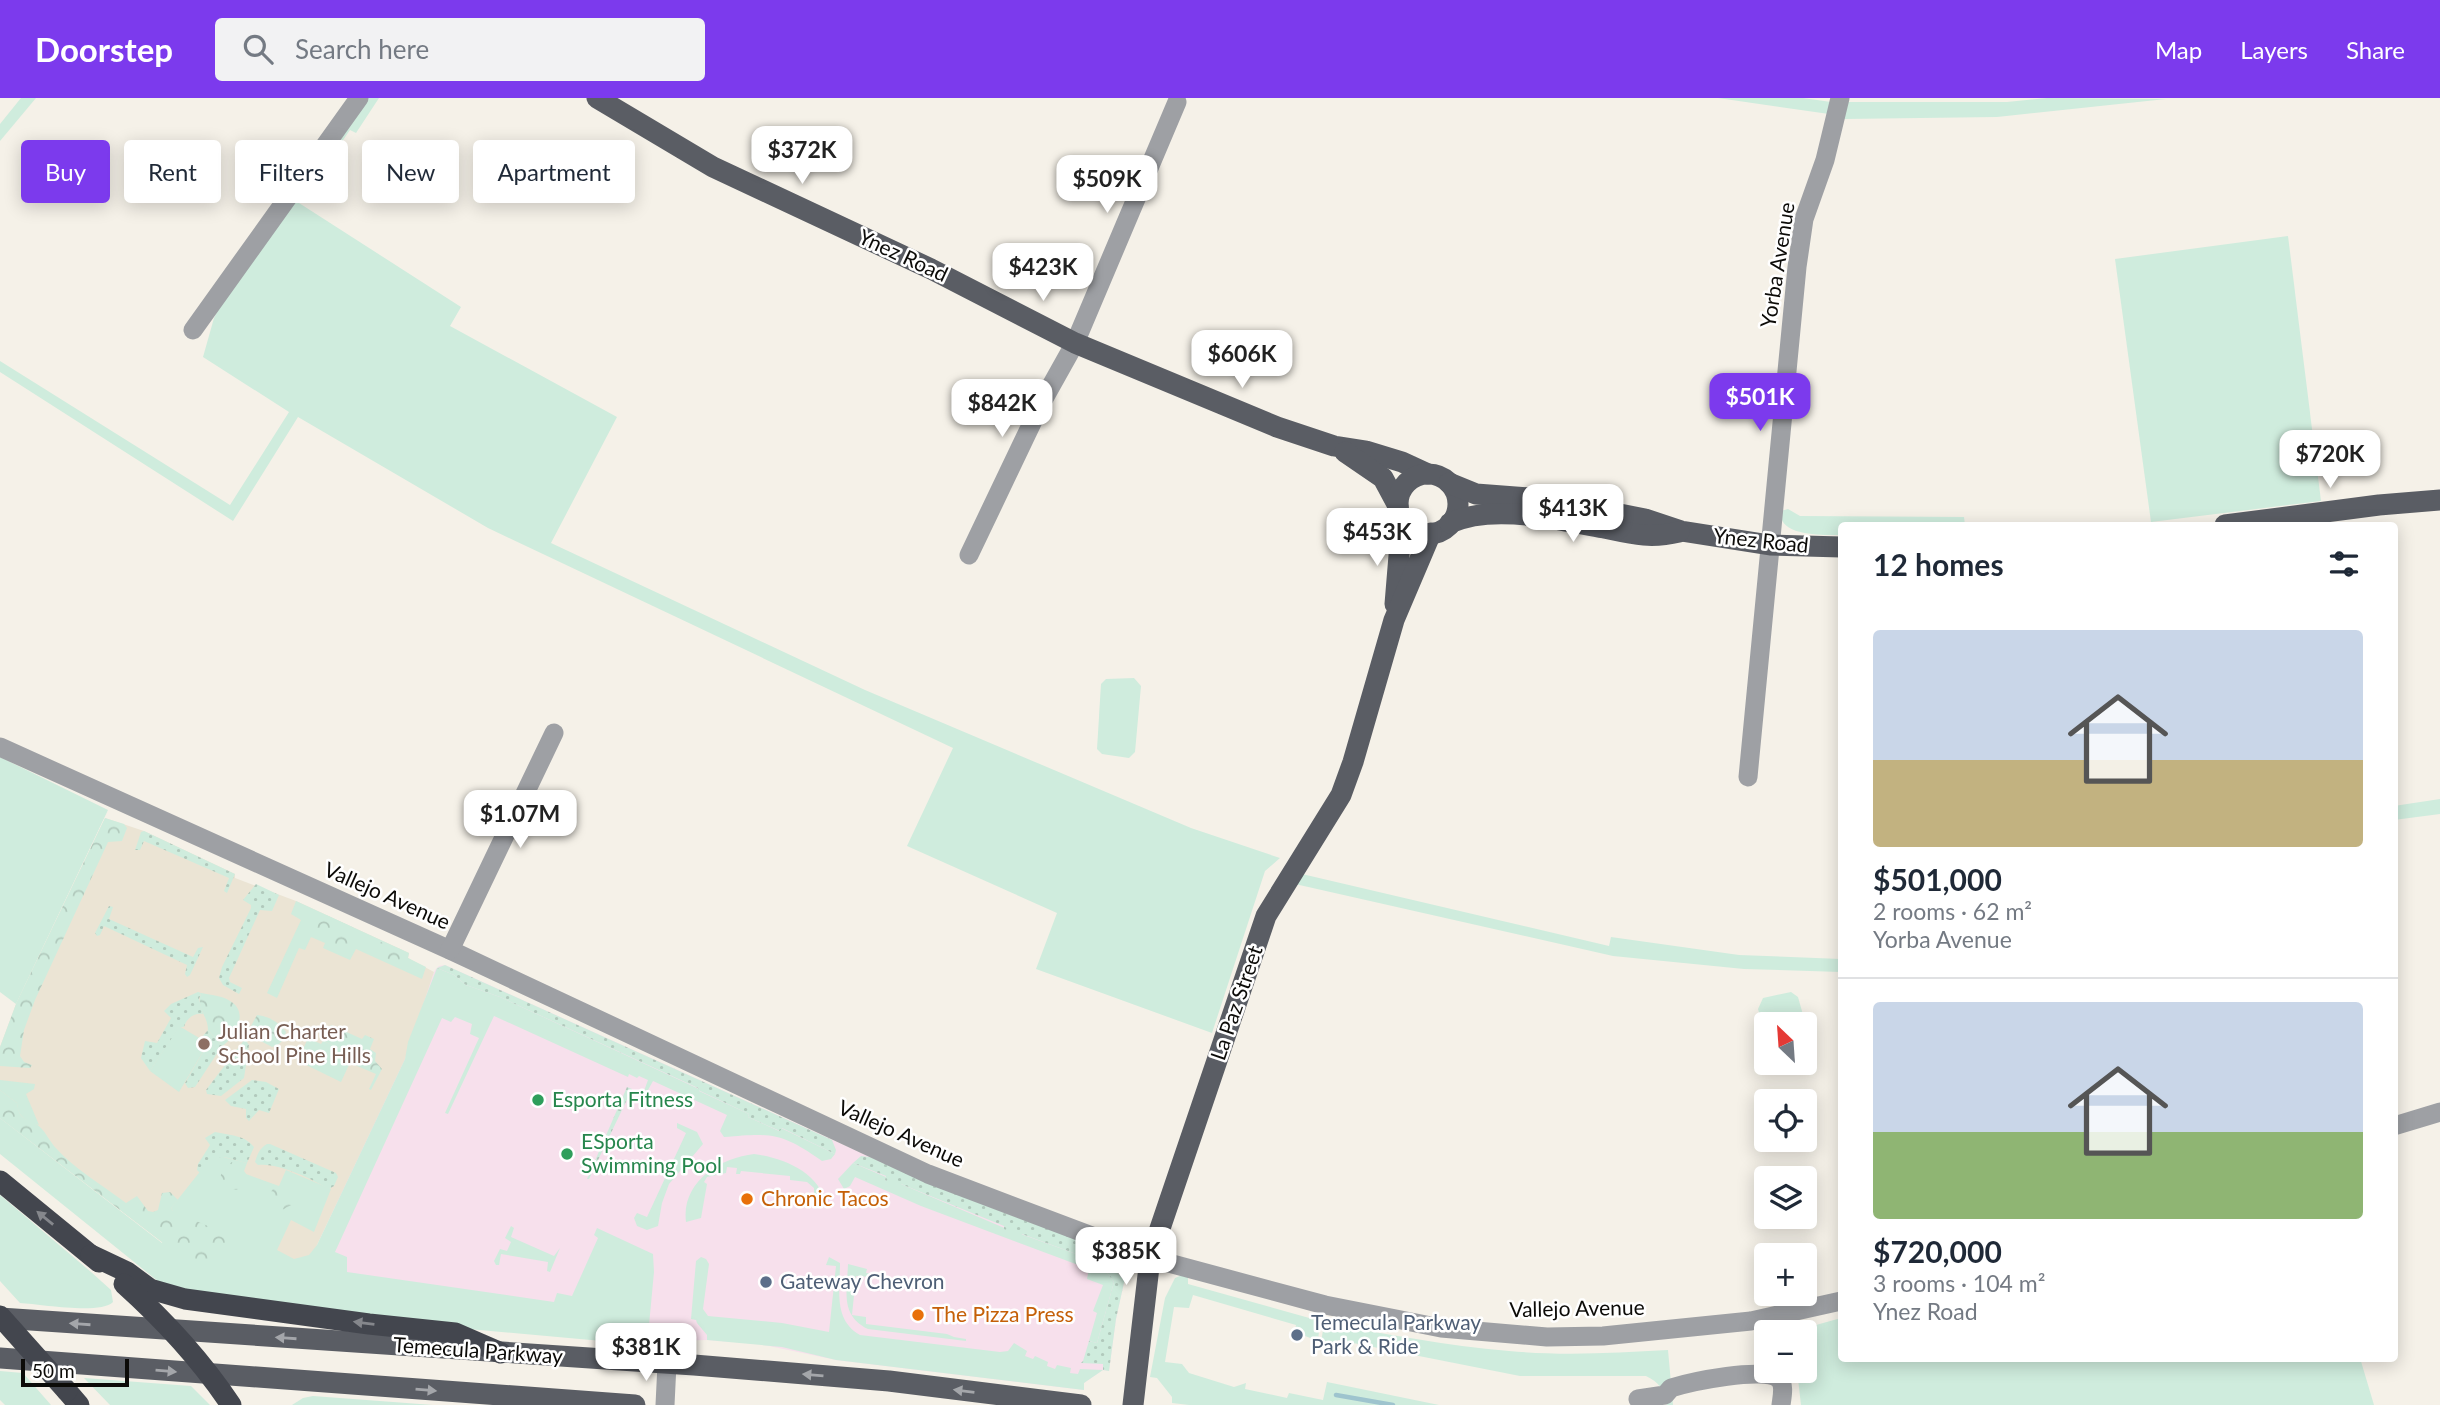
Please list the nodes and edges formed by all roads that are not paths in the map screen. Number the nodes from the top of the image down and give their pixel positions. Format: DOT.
graph roads {
  1 [pos="359,98"];
  2 [pos="597,98"];
  3 [pos="1840,98"];
  4 [pos="1177,102"];
  5 [pos="193,330"];
  6 [pos="1075,343"];
  7 [pos="1334,446"];
  8 [pos="1428,474"];
  9 [pos="1449,483"];
  10 [pos="2440,500"];
  11 [pos="1400,512"];
  12 [pos="2248,522"];
  13 [pos="1441,528"];
  14 [pos="1681,531"];
  15 [pos="1770,545"];
  16 [pos="1838,547"];
  17 [pos="969,555"];
  18 [pos="1394,620"];
  19 [pos="554,733"];
  20 [pos="0,747"];
  21 [pos="1748,777"];
  22 [pos="450,950"];
  23 [pos="2440,1112"];
  24 [pos="2398,1125"];
  25 [pos="0,1181"];
  26 [pos="91,1255"];
  27 [pos="1150,1258"];
  28 [pos="1838,1302"];
  29 [pos="0,1317"];
  30 [pos="173,1331"];
  31 [pos="501,1353"];
  32 [pos="0,1359"];
  33 [pos="667,1363"];
  34 [pos="211,1375"];
  35 [pos="73,1398"];
  36 [pos="1638,1399"];
  37 [pos="231,1405"];
  38 [pos="635,1405"];
  39 [pos="665,1405"];
  40 [pos="1081,1405"];
  41 [pos="1133,1405"];
  42 [pos="1781,1405"];
  1 -- 5 [label="street"];
  2 -- 6 [label="main road, Ynez Road"];
  3 -- 15 [label="street, Yorba Avenue"];
  4 -- 6 [label="street"];
  6 -- 7 [label="main road, Ynez Road"];
  6 -- 17 [label="street"];
  7 -- 8 [label="main road, Ynez Road"];
  7 -- 11 [label="main road, Ynez Road"];
  8 -- 9 [label="main road"];
  8 -- 11 [label="main road"];
  9 -- 13 [label="main road"];
  9 -- 14 [label="main road, Ynez Road"];
  10 -- 12 [label="main road"];
  11 -- 13 [label="main road"];
  11 -- 18 [label="main road, La Paz Street"];
  13 -- 14 [label="main road, Ynez Road"];
  13 -- 18 [label="main road, La Paz Street"];
  14 -- 15 [label="main road, Ynez Road"];
  15 -- 16 [label="main road, Ynez Road"];
  15 -- 21 [label="street, Yorba Avenue"];
  18 -- 27 [label="main road, La Paz Street"];
  19 -- 22 [label="street"];
  20 -- 22 [label="street, Vallejo Avenue"];
  22 -- 27 [label="street, Vallejo Avenue"];
  23 -- 24 [label="street"];
  26 -- 25 [label="highway, one-way"];
  26 -- 30 [label="highway"];
  31 -- 26 [label="highway, one-way"];
  27 -- 28 [label="street, Vallejo Avenue"];
  27 -- 41 [label="main road, La Paz Street"];
  30 -- 29 [label="main road, Temecula Parkway, one-way"];
  29 -- 35 [label="highway, bridge"];
  31 -- 30 [label="main road, Temecula Parkway, one-way"];
  30 -- 34 [label="highway"];
  31 -- 33 [label="main road, Temecula Parkway"];
  32 -- 34 [label="main road, Temecula Parkway, one-way"];
  33 -- 39 [label="street"];
  40 -- 33 [label="main road, Temecula Parkway, one-way"];
  34 -- 37 [label="highway"];
  34 -- 38 [label="main road, Temecula Parkway, one-way"];
  36 -- 42 [label="street"];
}
